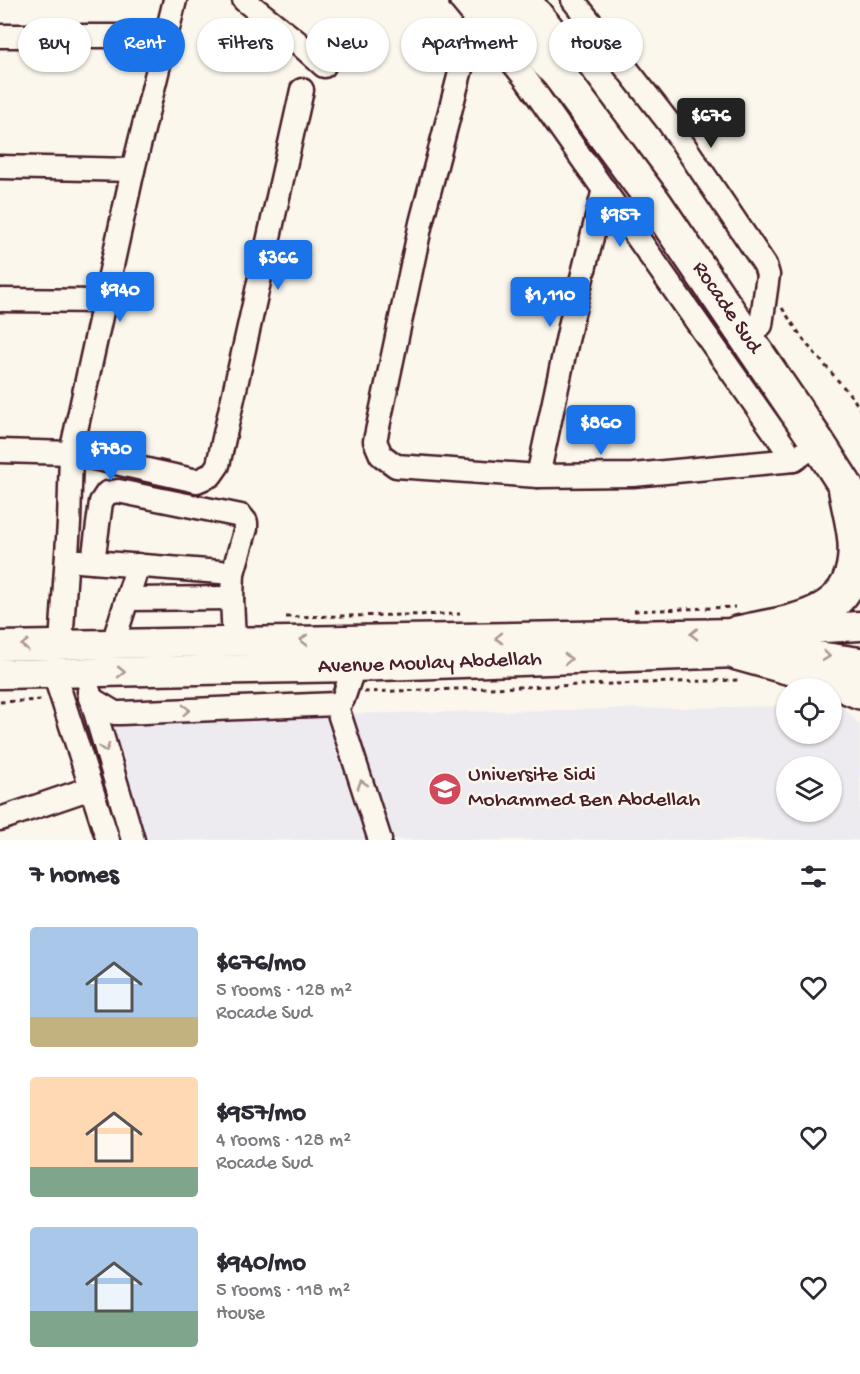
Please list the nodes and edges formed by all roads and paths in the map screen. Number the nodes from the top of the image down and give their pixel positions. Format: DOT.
graph roads {
  1 [pos="175,0"];
  2 [pos="244,0"];
  3 [pos="523,0"];
  4 [pos="573,0"];
  5 [pos="476,5"];
  6 [pos="170,18"];
  7 [pos="0,36"];
  8 [pos="103,36"];
  9 [pos="306,50"];
  10 [pos="157,72"];
  11 [pos="302,90"];
  12 [pos="0,167"];
  13 [pos="133,170"];
  14 [pos="604,189"];
  15 [pos="0,300"];
  16 [pos="104,301"];
  17 [pos="761,326"];
  18 [pos="0,451"];
  19 [pos="806,452"];
  20 [pos="71,453"];
  21 [pos="853,469"];
  22 [pos="537,476"];
  23 [pos="860,514"];
  24 [pos="66,560"];
  25 [pos="93,562"];
  26 [pos="138,566"];
  27 [pos="233,573"];
  28 [pos="232,598"];
  29 [pos="127,599"];
  30 [pos="860,626"];
  31 [pos="234,641"];
  32 [pos="113,643"];
  33 [pos="61,644"];
  34 [pos="0,646"];
  35 [pos="739,655"];
  36 [pos="860,662"];
  37 [pos="0,674"];
  38 [pos="88,685"];
  39 [pos="58,686"];
  40 [pos="345,688"];
  41 [pos="860,692"];
  42 [pos="0,702"];
  43 [pos="91,788"];
  44 [pos="0,819"];
  45 [pos="108,840"];
  46 [pos="133,840"];
  47 [pos="380,840"];
  1 -- 6 [label="street"];
  2 -- 9 [label="street"];
  3 -- 17 [label="highway, Rocade Sud"];
  4 -- 17 [label="street"];
  5 -- 14 [label="street"];
  5 -- 19 [label="highway, Rocade Sud"];
  5 -- 22 [label="street"];
  7 -- 8 [label="street"];
  10 -- 13 [label="street"];
  11 -- 20 [label="street"];
  12 -- 13 [label="street"];
  13 -- 16 [label="street"];
  14 -- 19 [label="street"];
  14 -- 22 [label="street"];
  15 -- 16 [label="street"];
  16 -- 20 [label="street"];
  17 -- 21 [label="highway, Rocade Sud"];
  18 -- 20 [label="street"];
  19 -- 21 [label="highway, Rocade Sud"];
  19 -- 22 [label="street"];
  20 -- 24 [label="street"];
  21 -- 23 [label="highway, Rocade Sud"];
  21 -- 35 [label="highway"];
  24 -- 25 [label="street"];
  24 -- 33 [label="street"];
  25 -- 26 [label="street"];
  25 -- 27 [label="street"];
  26 -- 27 [label="street"];
  26 -- 29 [label="street"];
  27 -- 28 [label="street"];
  28 -- 29 [label="street"];
  28 -- 31 [label="street"];
  29 -- 32 [label="street"];
  30 -- 35 [label="main road, Avenue Moulay Abdellah"];
  31 -- 32 [label="main road, Avenue Moulay Abdellah"];
  35 -- 31 [label="main road, Avenue Moulay Abdellah, one-way"];
  32 -- 33 [label="main road, Avenue Moulay Abdellah"];
  33 -- 34 [label="main road, Avenue Moulay Abdellah, one-way"];
  35 -- 36 [label="main road, Avenue Moulay Abdellah, one-way"];
  40 -- 35 [label="main road, Avenue Moulay Abdellah, one-way"];
  35 -- 40 [label="path"];
  35 -- 41 [label="highway"];
  37 -- 39 [label="main road, Avenue Moulay Abdellah"];
  38 -- 39 [label="main road, Avenue Moulay Abdellah"];
  38 -- 40 [label="main road, Avenue Moulay Abdellah, one-way"];
  38 -- 40 [label="street, one-way"];
  38 -- 46 [label="street, one-way"];
  39 -- 42 [label="path"];
  39 -- 43 [label="street"];
  47 -- 40 [label="street, one-way"];
  43 -- 44 [label="street"];
  43 -- 45 [label="street"];
}
